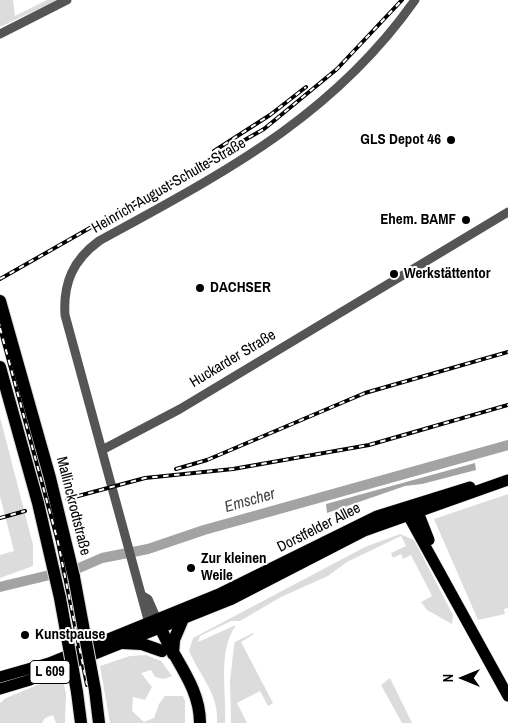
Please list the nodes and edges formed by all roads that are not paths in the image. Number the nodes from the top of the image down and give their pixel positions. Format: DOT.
graph roads {
  1 [pos="67,0"];
  2 [pos="415,0"];
  3 [pos="0,34"];
  4 [pos="508,212"];
  5 [pos="0,301"];
  6 [pos="0,367"];
  7 [pos="102,450"];
  8 [pos="508,476"];
  9 [pos="508,480"];
  10 [pos="412,510"];
  11 [pos="182,621"];
  12 [pos="155,625"];
  13 [pos="123,643"];
  14 [pos="168,652"];
  15 [pos="0,676"];
  16 [pos="0,689"];
  17 [pos="77,692"];
  18 [pos="508,696"];
  19 [pos="76,723"];
  20 [pos="81,723"];
  21 [pos="100,723"];
  22 [pos="193,723"];
  23 [pos="200,723"];
  1 -- 3 [label="street"];
  2 -- 7 [label="street, Heinrich-August-Schulte-Straße"];
  4 -- 7 [label="street, Huckarder Straße"];
  5 -- 21 [label="highway, Mallinckrodtstraße, bridge"];
  6 -- 17 [label="highway, bridge"];
  7 -- 12 [label="street"];
  8 -- 10 [label="main road, Dorstfelder Allee / L 609"];
  9 -- 10 [label="main road, Dorstfelder Allee / L 609"];
  10 -- 11 [label="main road, Dorstfelder Allee / L 609"];
  10 -- 12 [label="main road, Dorstfelder Allee / L 609"];
  10 -- 18 [label="main road"];
  11 -- 12 [label="main road, Dorstfelder Allee / L 609"];
  11 -- 14 [label="highway"];
  12 -- 13 [label="main road, L 609"];
  12 -- 14 [label="highway"];
  12 -- 15 [label="main road, L 609"];
  13 -- 14 [label="highway"];
  13 -- 16 [label="main road, L 609"];
  14 -- 22 [label="highway"];
  14 -- 23 [label="highway"];
  17 -- 19 [label="highway"];
  17 -- 20 [label="highway"];
}
